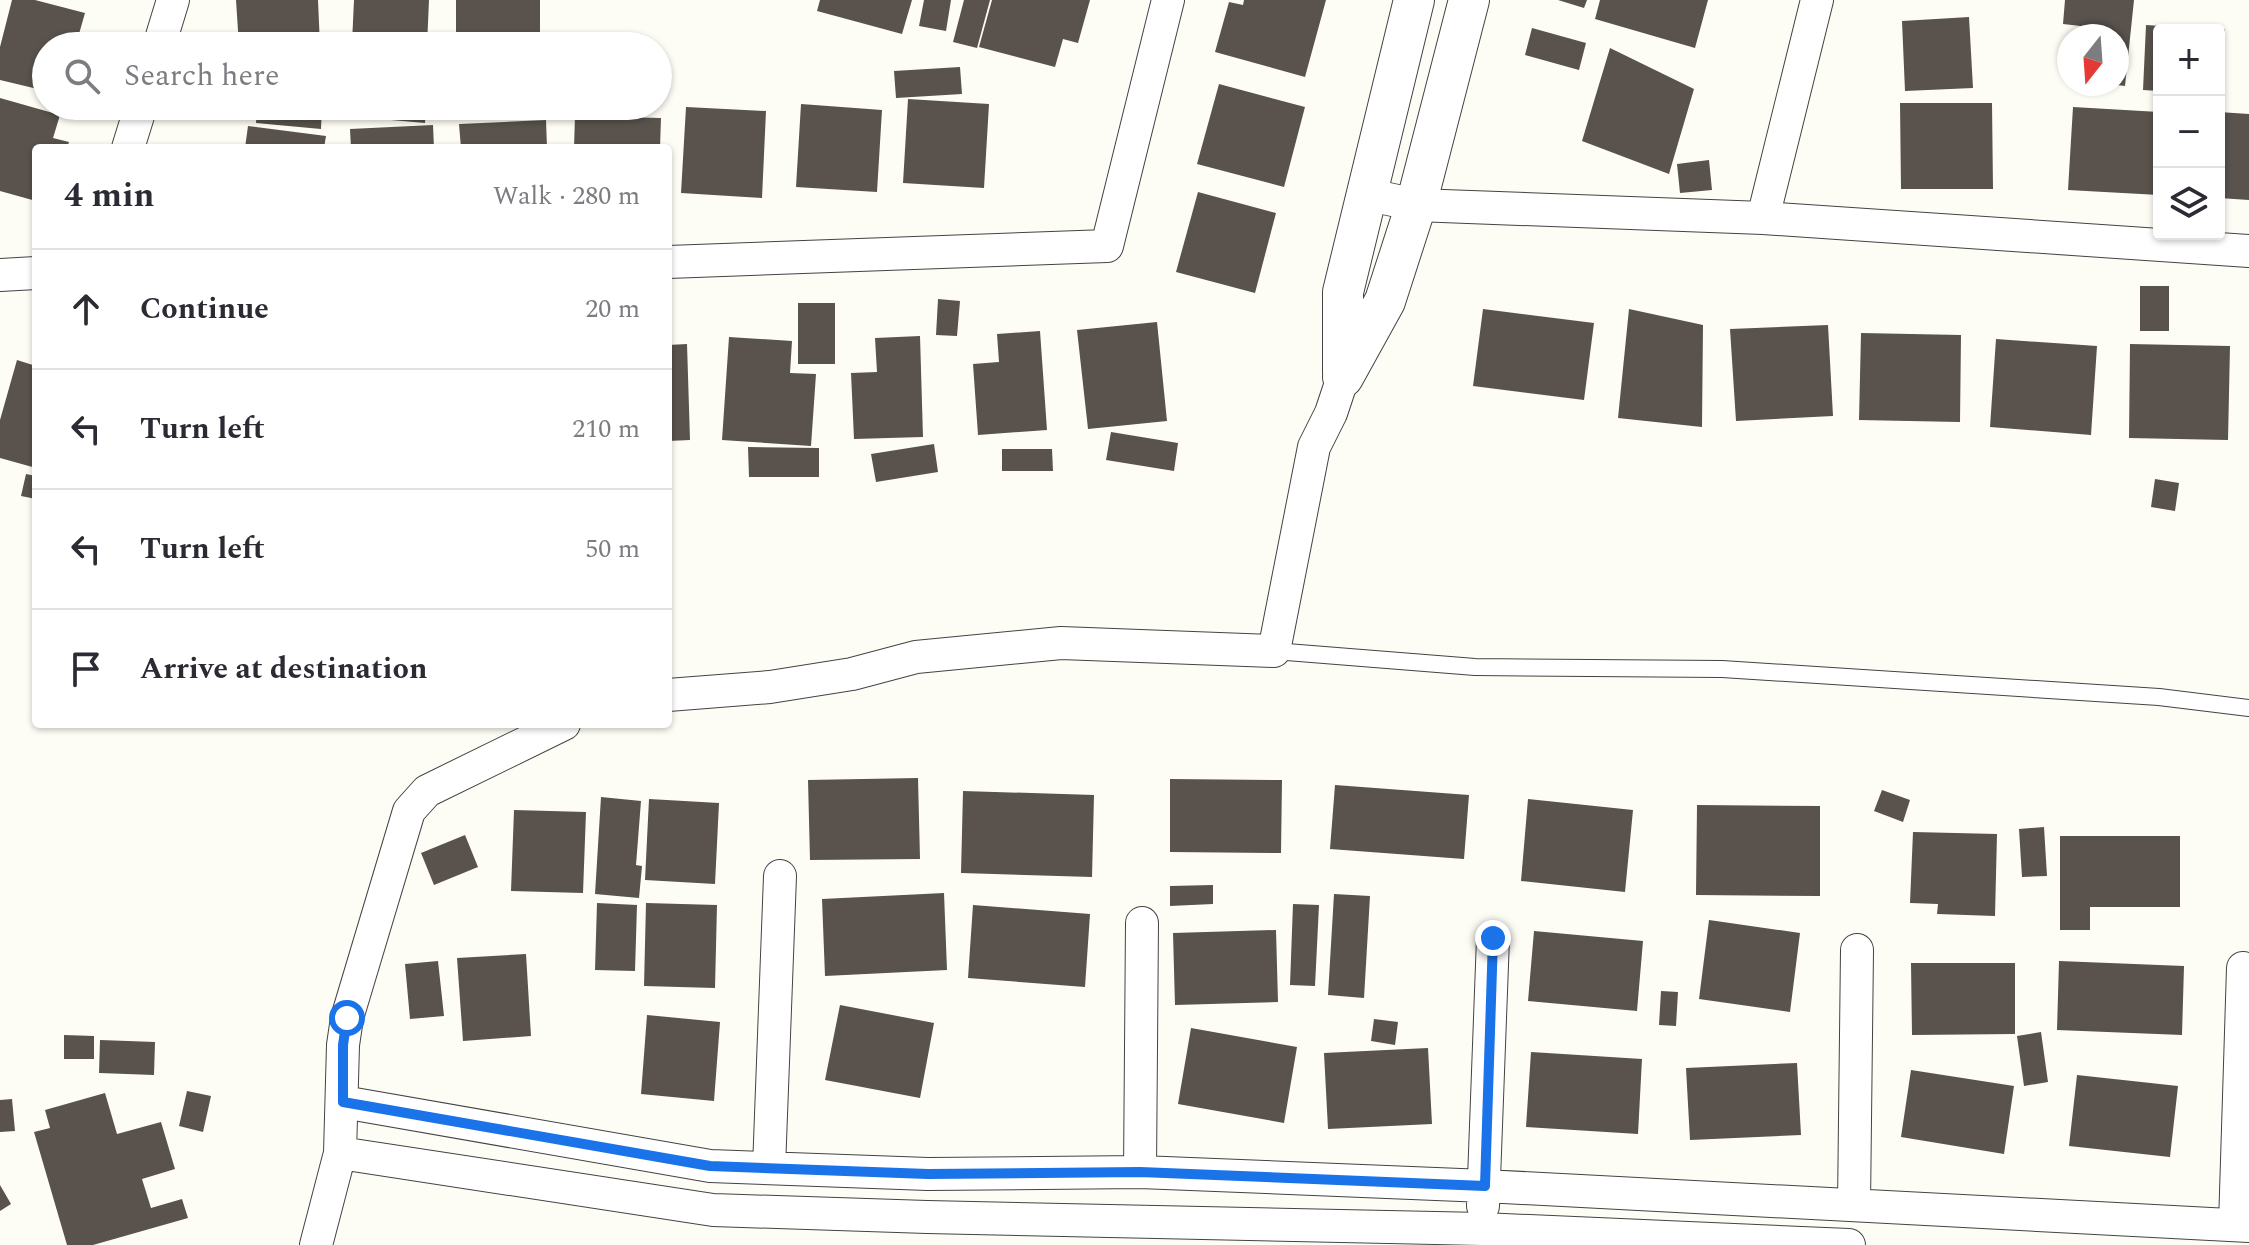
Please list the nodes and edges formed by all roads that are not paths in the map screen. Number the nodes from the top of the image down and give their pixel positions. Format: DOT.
graph roads {
  1 [pos="173,0"];
  2 [pos="1168,0"];
  3 [pos="1414,0"];
  4 [pos="1469,0"];
  5 [pos="1817,0"];
  6 [pos="163,32"];
  7 [pos="137,120"];
  8 [pos="129,144"];
  9 [pos="1365,194"];
  10 [pos="1416,205"];
  11 [pos="1763,218"];
  12 [pos="2249,251"];
  13 [pos="672,262"];
  14 [pos="32,273"];
  15 [pos="0,275"];
  16 [pos="1343,377"];
  17 [pos="1274,651"];
  18 [pos="672,695"];
  19 [pos="2249,708"];
  20 [pos="556,728"];
  21 [pos="780,876"];
  22 [pos="1142,923"];
  23 [pos="1493,938"];
  24 [pos="1857,950"];
  25 [pos="2243,968"];
  26 [pos="343,1102"];
  27 [pos="340,1153"];
  28 [pos="769,1168"];
  29 [pos="1140,1172"];
  30 [pos="928,1174"];
  31 [pos="1485,1186"];
  32 [pos="1700,1197"];
  33 [pos="1854,1205"];
  34 [pos="2242,1226"];
  35 [pos="1482,1229"];
  36 [pos="2001,1230"];
  37 [pos="925,1231"];
  38 [pos="1691,1241"];
  39 [pos="316,1245"];
  40 [pos="1849,1245"];
  1 -- 6 [label="street"];
  2 -- 13 [label="street"];
  3 -- 9 [label="street"];
  4 -- 10 [label="street"];
  5 -- 11 [label="street"];
  7 -- 8 [label="street"];
  9 -- 10 [label="street"];
  9 -- 16 [label="street"];
  10 -- 11 [label="street"];
  10 -- 16 [label="street"];
  11 -- 12 [label="street"];
  14 -- 15 [label="street"];
  16 -- 17 [label="street"];
  17 -- 18 [label="street"];
  17 -- 19 [label="lane"];
  20 -- 26 [label="street"];
  21 -- 28 [label="street"];
  22 -- 29 [label="street"];
  23 -- 31 [label="street"];
  24 -- 33 [label="street"];
  25 -- 34 [label="street"];
  26 -- 27 [label="street"];
  26 -- 28 [label="street"];
  27 -- 37 [label="street"];
  27 -- 39 [label="street"];
  28 -- 30 [label="street"];
  29 -- 30 [label="street"];
  29 -- 31 [label="street"];
  30 -- 37 [label="street"];
  31 -- 32 [label="street"];
  31 -- 35 [label="street"];
  32 -- 33 [label="street"];
  32 -- 38 [label="street"];
  33 -- 36 [label="street"];
  34 -- 36 [label="street"];
  35 -- 37 [label="street"];
  35 -- 38 [label="street"];
  38 -- 40 [label="street"];
}
